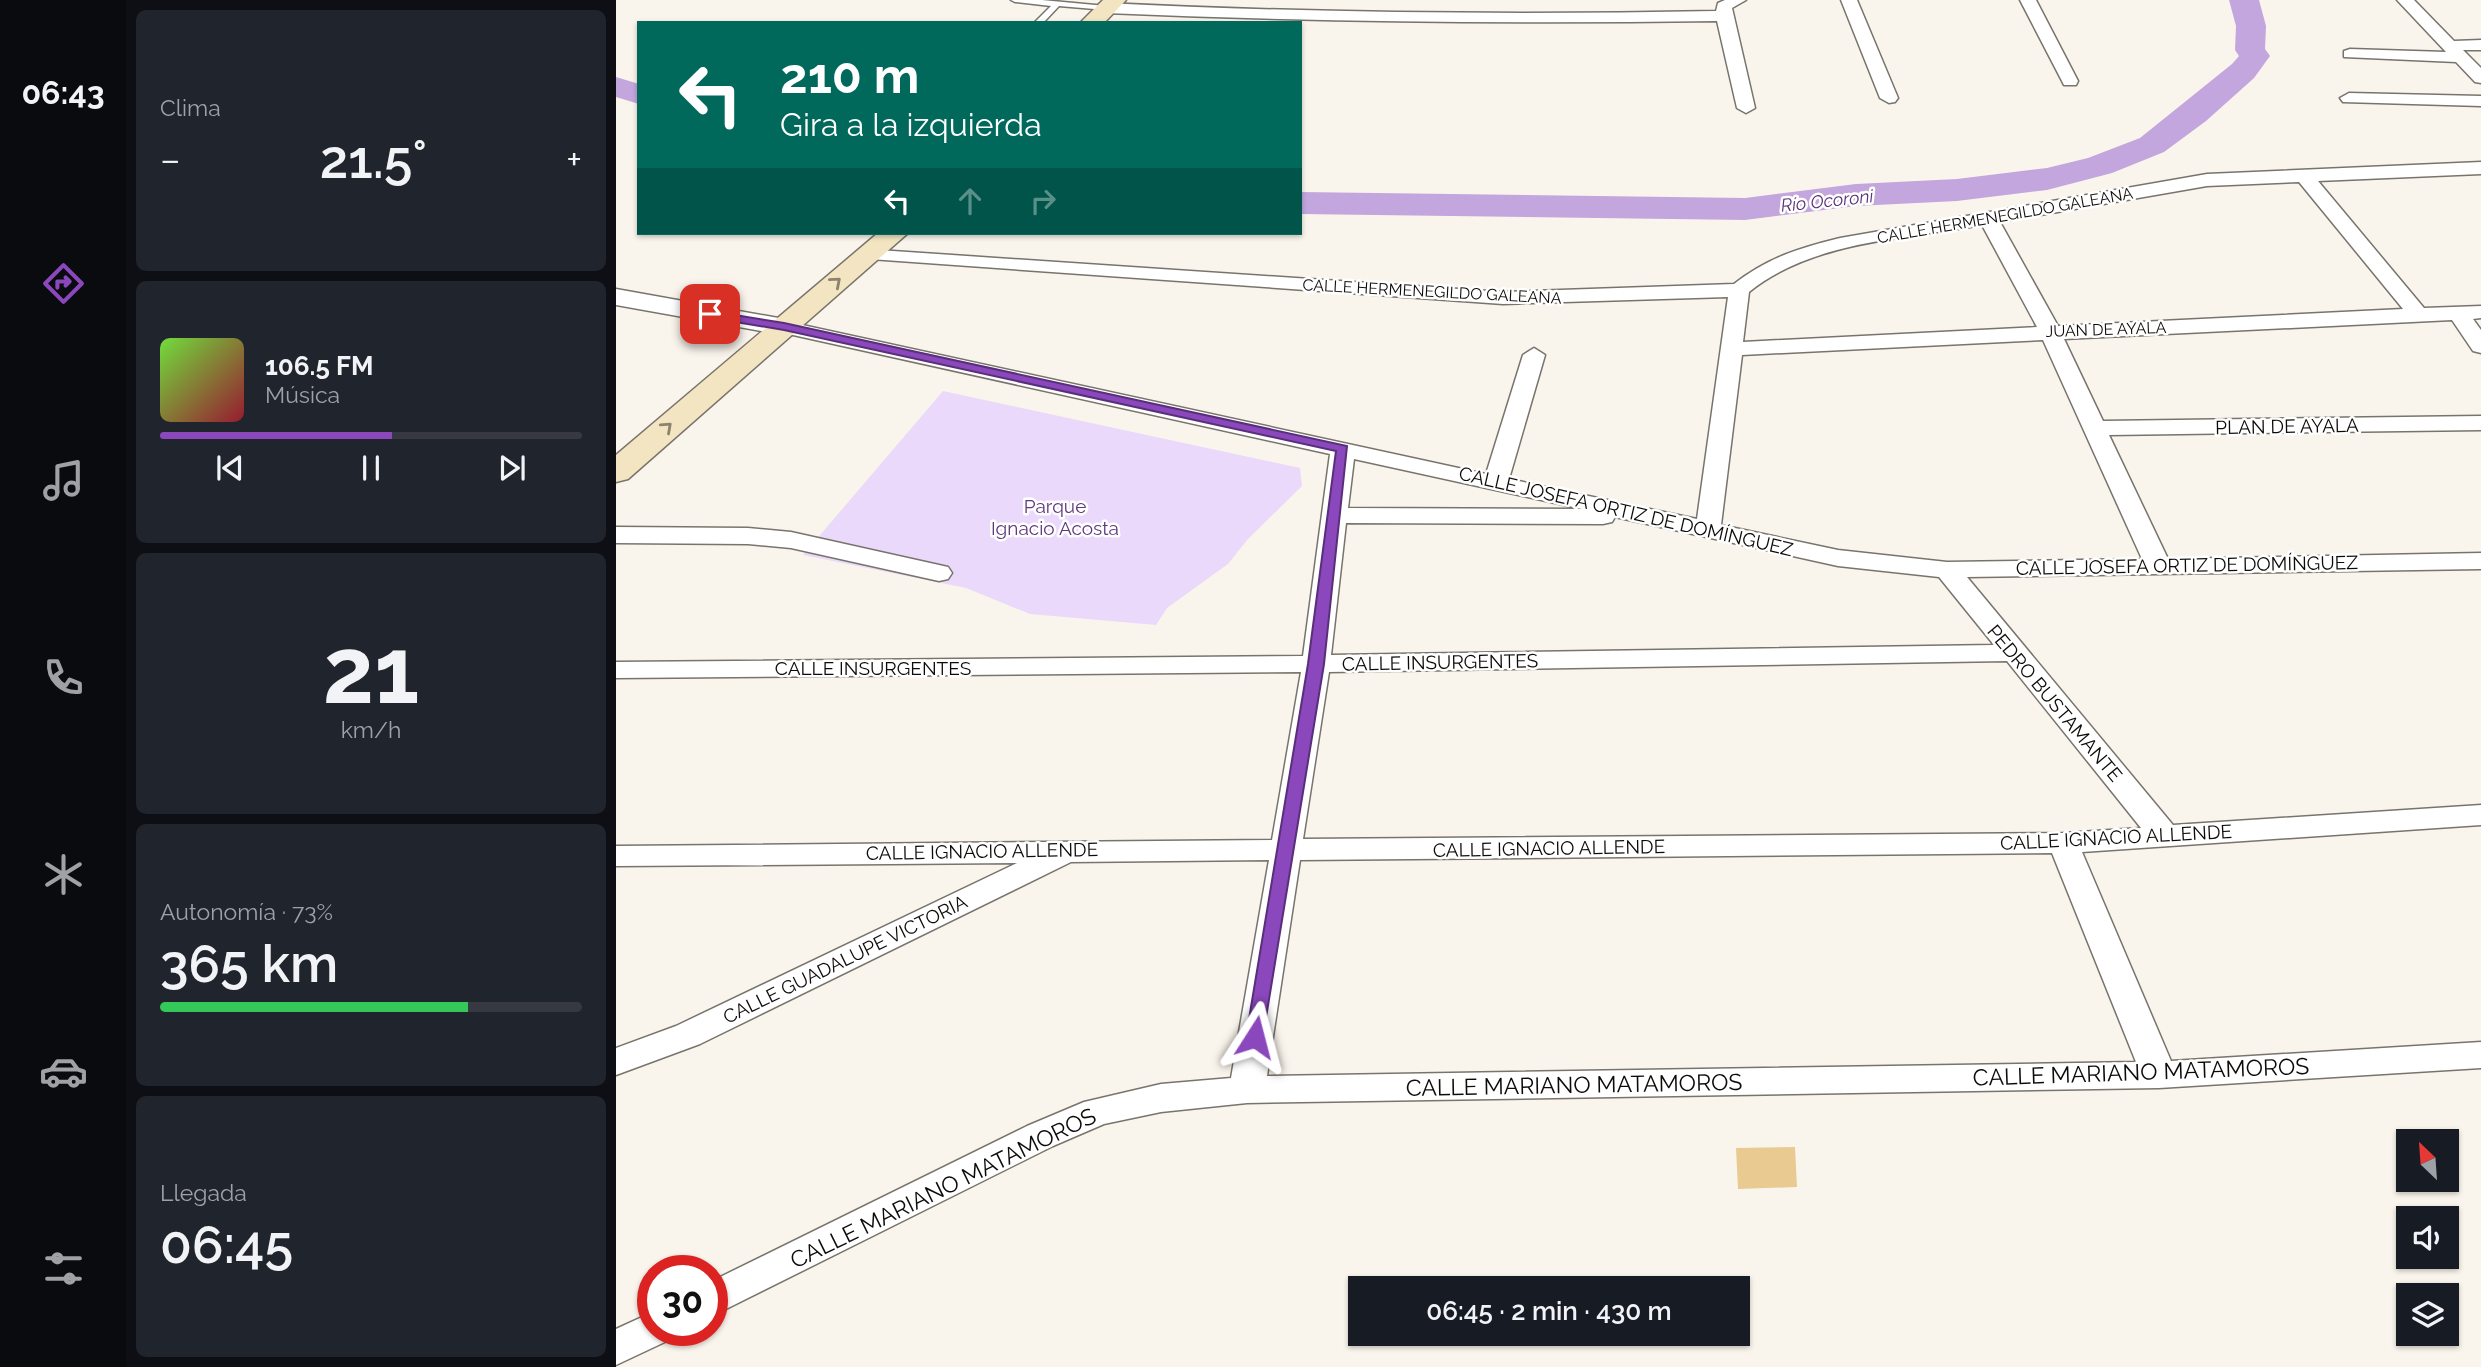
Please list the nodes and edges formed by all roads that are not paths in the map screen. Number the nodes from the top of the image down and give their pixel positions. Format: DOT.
graph roads {
  1 [pos="1015,0"];
  2 [pos="1738,0"];
  3 [pos="1849,0"];
  4 [pos="2028,0"];
  5 [pos="2405,0"];
  6 [pos="1057,4"];
  7 [pos="1118,11"];
  8 [pos="1724,16"];
  9 [pos="1040,21"];
  10 [pos="2481,45"];
  11 [pos="2454,52"];
  12 [pos="2350,54"];
  13 [pos="2480,75"];
  14 [pos="2070,81"];
  15 [pos="1889,98"];
  16 [pos="2349,98"];
  17 [pos="2481,100"];
  18 [pos="1746,108"];
  19 [pos="2478,173"];
  20 [pos="2305,177"];
  21 [pos="1990,220"];
  22 [pos="888,235"];
  23 [pos="864,243"];
  24 [pos="1739,290"];
  25 [pos="616,297"];
  26 [pos="2481,312"];
  27 [pos="2459,314"];
  28 [pos="2419,316"];
  29 [pos="749,323"];
  30 [pos="784,327"];
  31 [pos="2050,332"];
  32 [pos="2481,346"];
  33 [pos="1731,349"];
  34 [pos="1534,355"];
  35 [pos="2481,423"];
  36 [pos="2093,428"];
  37 [pos="616,438"];
  38 [pos="1343,449"];
  39 [pos="616,472"];
  40 [pos="1496,481"];
  41 [pos="1337,515"];
  42 [pos="1660,517"];
  43 [pos="1708,528"];
  44 [pos="616,535"];
  45 [pos="2481,561"];
  46 [pos="2158,565"];
  47 [pos="1947,570"];
  48 [pos="939,572"];
  49 [pos="2012,653"];
  50 [pos="1316,664"];
  51 [pos="616,670"];
  52 [pos="2481,815"];
  53 [pos="2164,835"];
  54 [pos="2063,843"];
  55 [pos="1071,849"];
  56 [pos="1286,851"];
  57 [pos="616,856"];
  58 [pos="2481,1055"];
  59 [pos="616,1062"];
  60 [pos="2159,1075"];
  61 [pos="1247,1090"];
  62 [pos="728,1292"];
  63 [pos="637,1337"];
  64 [pos="616,1348"];
  1 -- 6 [label="lane"];
  2 -- 8 [label="street"];
  3 -- 15 [label="street"];
  4 -- 14 [label="street"];
  5 -- 11 [label="street"];
  6 -- 7 [label="lane"];
  6 -- 9 [label="lane"];
  7 -- 8 [label="street"];
  8 -- 18 [label="street"];
  10 -- 11 [label="street"];
  11 -- 12 [label="street"];
  11 -- 13 [label="street"];
  16 -- 17 [label="street"];
  19 -- 20 [label="street, CALLE HERMENEGILDO GALEANA"];
  20 -- 21 [label="street, CALLE HERMENEGILDO GALEANA"];
  20 -- 28 [label="street"];
  21 -- 24 [label="street, CALLE HERMENEGILDO GALEANA"];
  21 -- 31 [label="street"];
  22 -- 23 [label="main road"];
  23 -- 24 [label="street, CALLE HERMENEGILDO GALEANA"];
  23 -- 29 [label="main road"];
  30 -- 23 [label="main road, one-way"];
  24 -- 33 [label="street"];
  25 -- 29 [label="street"];
  26 -- 27 [label="street, JUAN DE AYALA"];
  27 -- 28 [label="street, JUAN DE AYALA"];
  27 -- 32 [label="street"];
  28 -- 31 [label="street, JUAN DE AYALA"];
  29 -- 30 [label="street"];
  29 -- 37 [label="main road"];
  30 -- 38 [label="street, CALLE JOSEFA ORTIZ DE DOMÍNGUEZ"];
  39 -- 30 [label="main road, one-way"];
  31 -- 33 [label="street, JUAN DE AYALA"];
  31 -- 36 [label="street"];
  33 -- 43 [label="street"];
  34 -- 40 [label="street"];
  35 -- 36 [label="street, PLAN DE AYALA"];
  36 -- 46 [label="street"];
  38 -- 40 [label="street, CALLE JOSEFA ORTIZ DE DOMÍNGUEZ"];
  38 -- 41 [label="street"];
  40 -- 42 [label="street, CALLE JOSEFA ORTIZ DE DOMÍNGUEZ"];
  41 -- 42 [label="street"];
  41 -- 50 [label="street"];
  42 -- 43 [label="street, CALLE JOSEFA ORTIZ DE DOMÍNGUEZ"];
  43 -- 47 [label="street, CALLE JOSEFA ORTIZ DE DOMÍNGUEZ"];
  44 -- 48 [label="street"];
  45 -- 46 [label="street, CALLE JOSEFA ORTIZ DE DOMÍNGUEZ"];
  46 -- 47 [label="street, CALLE JOSEFA ORTIZ DE DOMÍNGUEZ"];
  47 -- 49 [label="street, PEDRO BUSTAMANTE"];
  49 -- 50 [label="street, CALLE INSURGENTES"];
  49 -- 53 [label="street, PEDRO BUSTAMANTE"];
  50 -- 51 [label="street, CALLE INSURGENTES"];
  50 -- 56 [label="street"];
  52 -- 53 [label="street, CALLE IGNACIO ALLENDE"];
  53 -- 54 [label="street, CALLE IGNACIO ALLENDE"];
  54 -- 56 [label="street, CALLE IGNACIO ALLENDE"];
  54 -- 60 [label="street"];
  55 -- 56 [label="street, CALLE IGNACIO ALLENDE"];
  55 -- 57 [label="street, CALLE IGNACIO ALLENDE"];
  55 -- 59 [label="street, CALLE GUADALUPE VICTORIA"];
  56 -- 61 [label="street"];
  58 -- 60 [label="street, CALLE MARIANO MATAMOROS"];
  60 -- 61 [label="street, CALLE MARIANO MATAMOROS"];
  61 -- 62 [label="street, CALLE MARIANO MATAMOROS"];
  63 -- 64 [label="street"];
}
